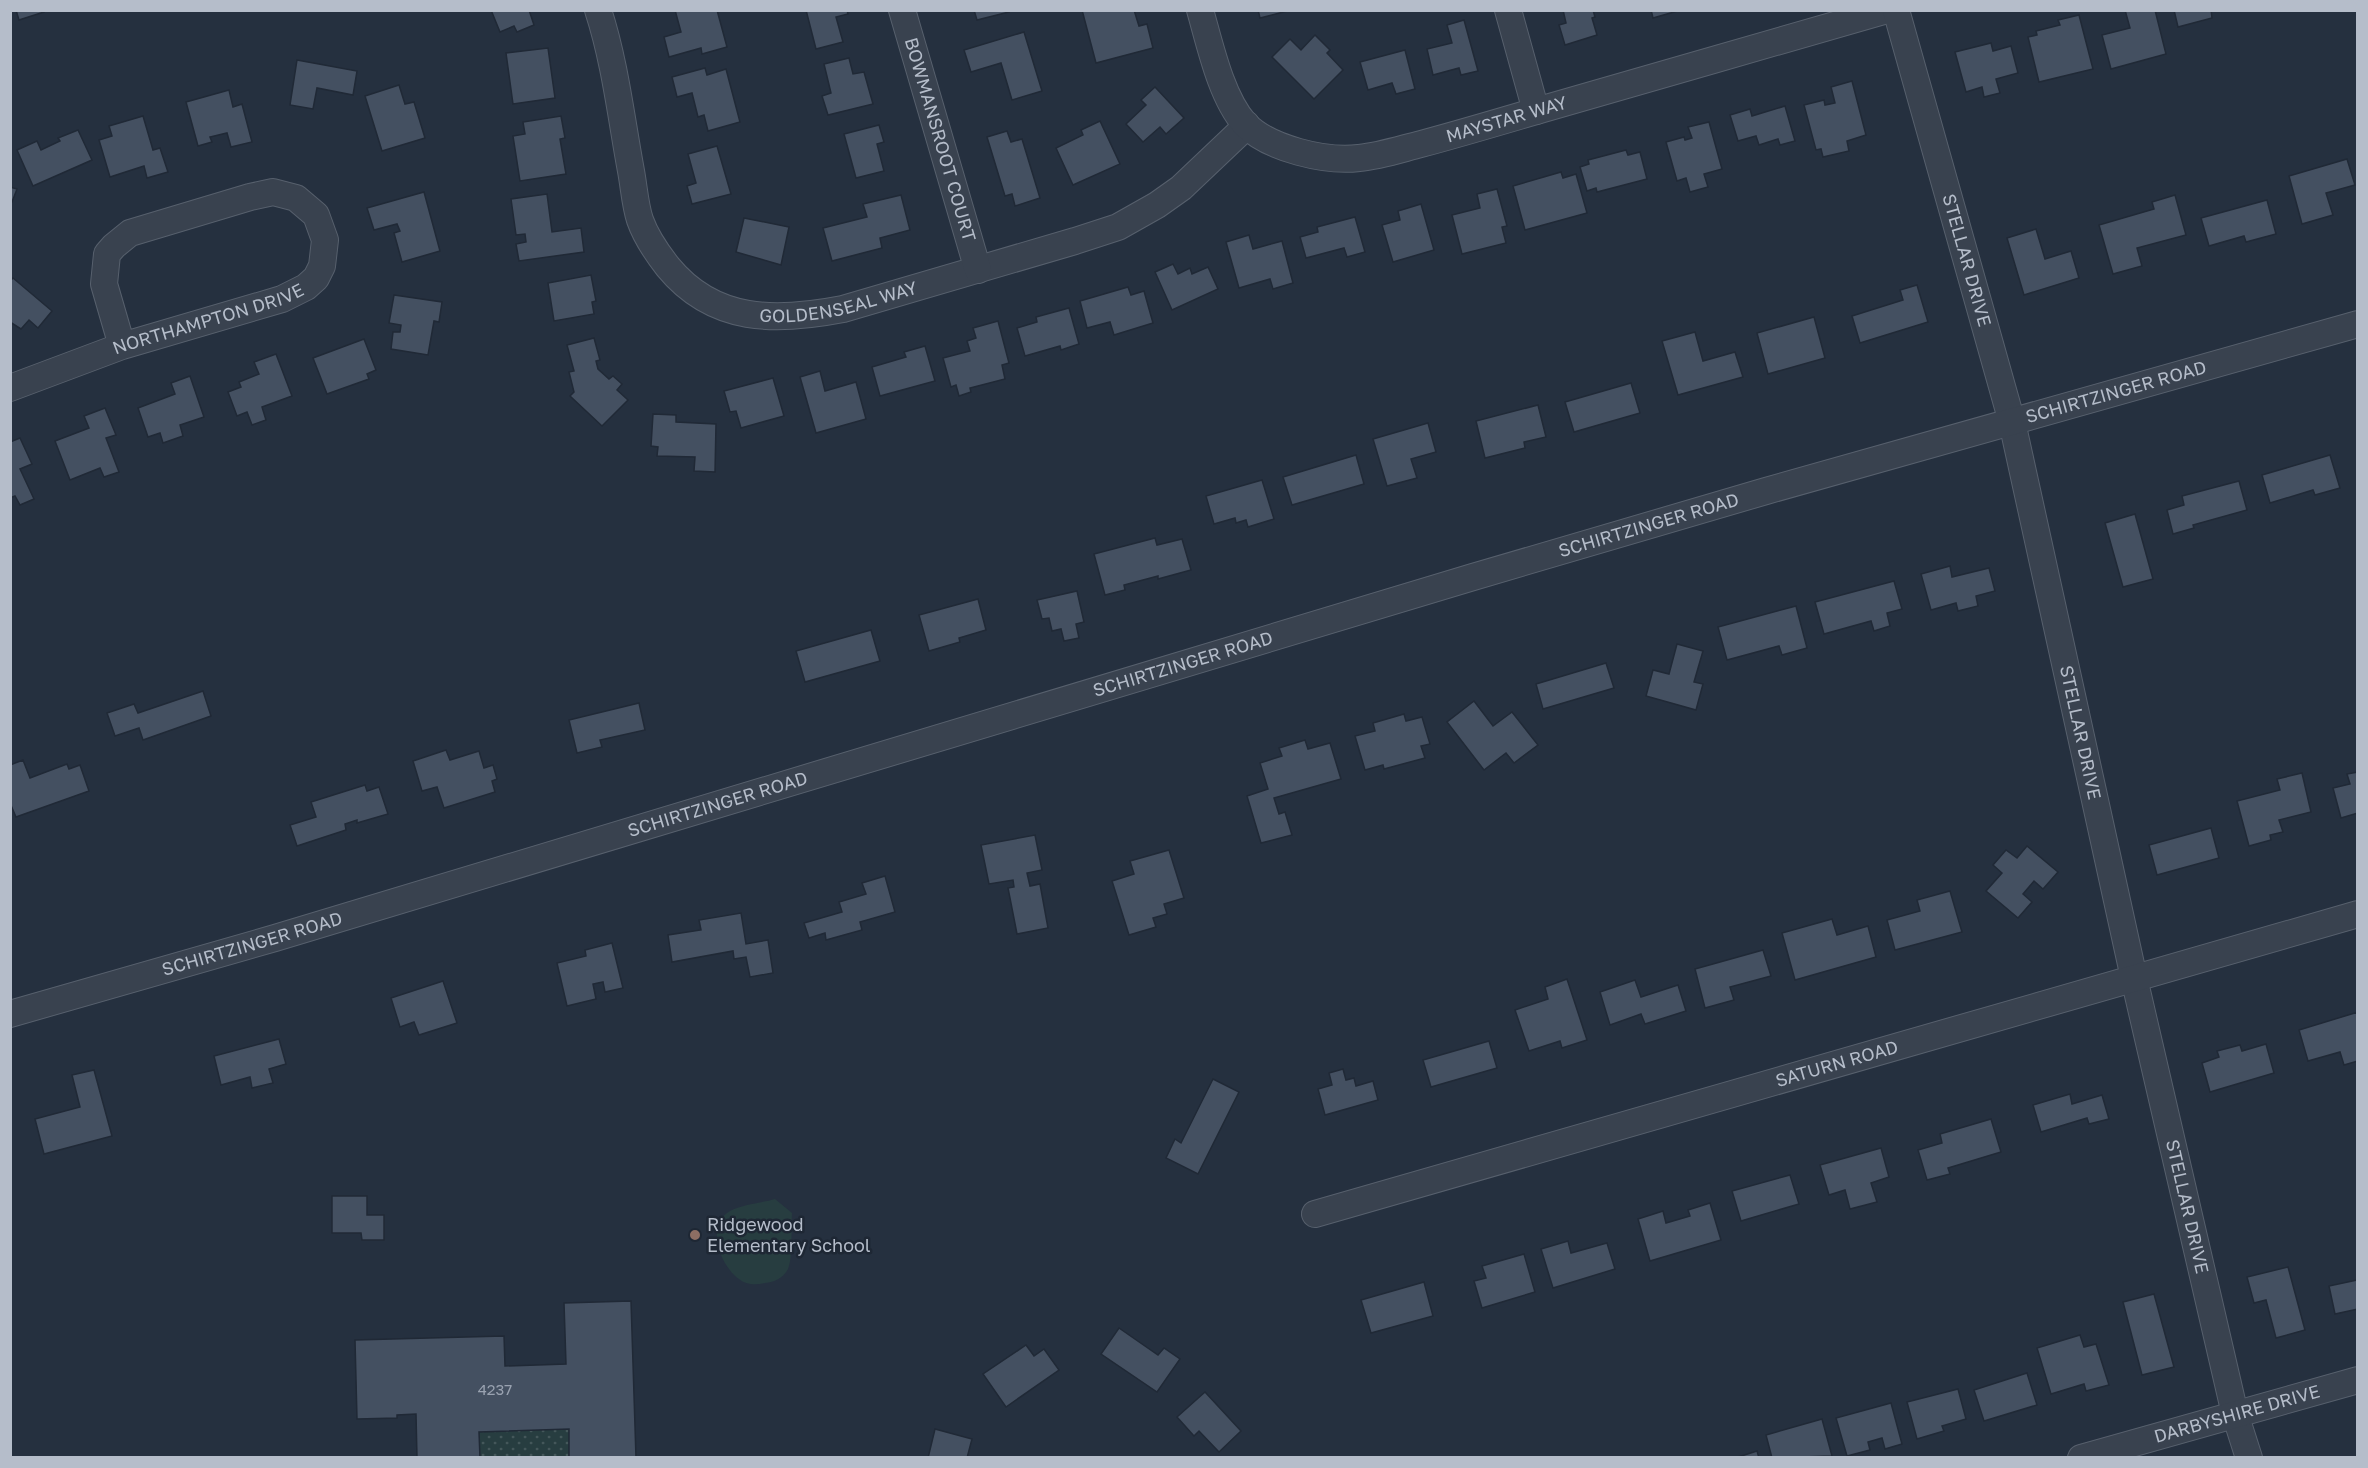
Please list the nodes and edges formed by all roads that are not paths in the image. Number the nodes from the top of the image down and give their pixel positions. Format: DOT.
graph roads {
  1 [pos="598,10"];
  2 [pos="903,10"];
  3 [pos="1200,10"];
  4 [pos="1508,10"];
  5 [pos="1887,10"];
  6 [pos="1896,10"];
  7 [pos="1536,111"];
  8 [pos="1245,124"];
  9 [pos="978,270"];
  10 [pos="2358,324"];
  11 [pos="122,346"];
  12 [pos="10,388"];
  13 [pos="2012,422"];
  14 [pos="2358,914"];
  15 [pos="2134,978"];
  16 [pos="10,1014"];
  17 [pos="1315,1214"];
  18 [pos="2358,1380"];
  19 [pos="2235,1414"];
  20 [pos="2081,1458"];
  21 [pos="2249,1458"];
  1 -- 9 [label="street, GOLDENSEAL WAY"];
  2 -- 9 [label="street, BOWMANSROOT COURT"];
  3 -- 8 [label="street, MAYSTAR WAY"];
  4 -- 7 [label="street"];
  5 -- 7 [label="street, MAYSTAR WAY"];
  6 -- 13 [label="street, STELLAR DRIVE"];
  7 -- 8 [label="street, MAYSTAR WAY"];
  8 -- 9 [label="street, GOLDENSEAL WAY"];
  10 -- 13 [label="street, SCHIRTZINGER ROAD"];
  11 -- 11 [label="street, NORTHAMPTON DRIVE"];
  11 -- 12 [label="street, NORTHAMPTON DRIVE"];
  13 -- 15 [label="street, STELLAR DRIVE"];
  13 -- 16 [label="street, SCHIRTZINGER ROAD"];
  14 -- 15 [label="street, SATURN ROAD"];
  15 -- 17 [label="street, SATURN ROAD"];
  15 -- 19 [label="street, STELLAR DRIVE"];
  18 -- 19 [label="street, DARBYSHIRE DRIVE"];
  19 -- 20 [label="street, DARBYSHIRE DRIVE"];
  19 -- 21 [label="street, STELLAR DRIVE"];
}
